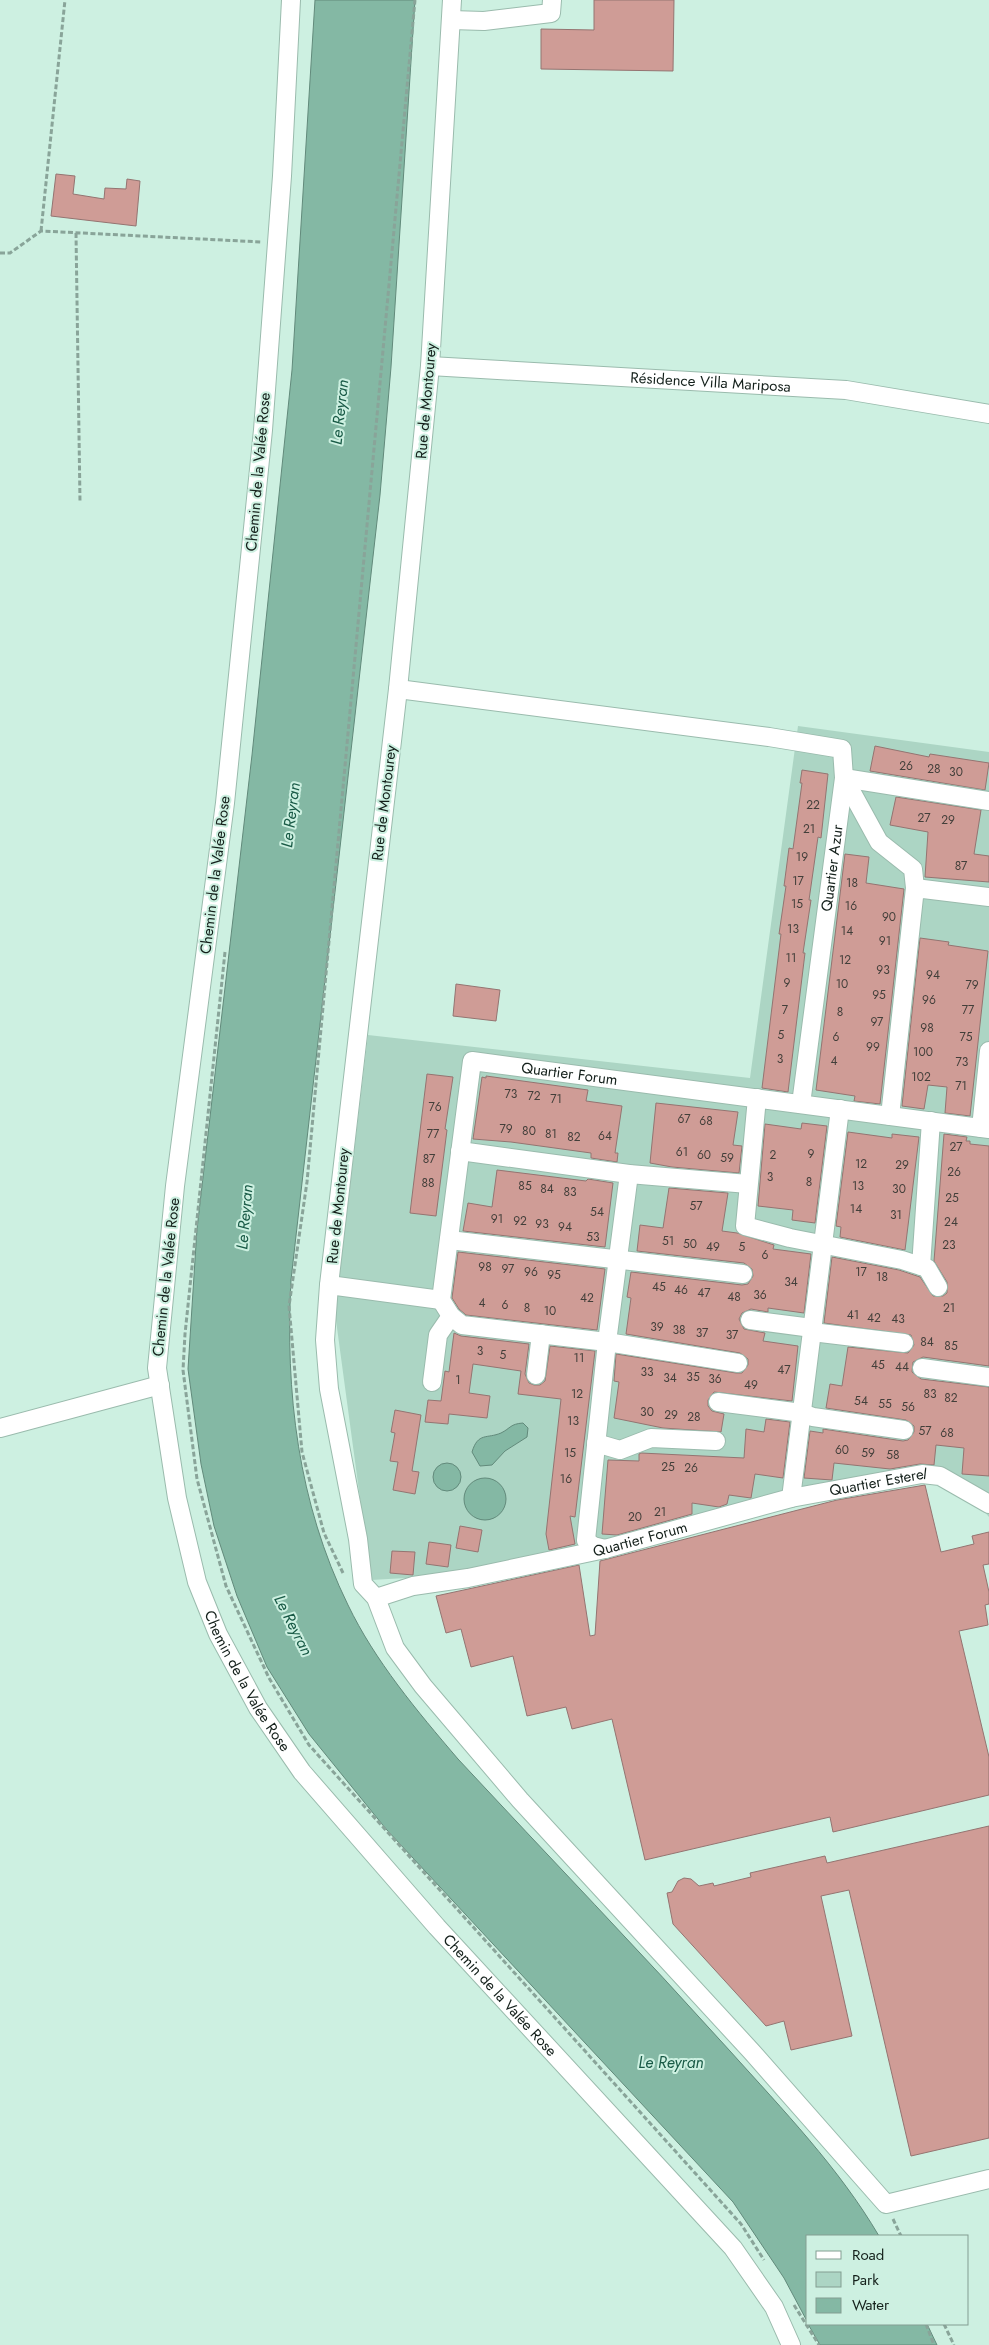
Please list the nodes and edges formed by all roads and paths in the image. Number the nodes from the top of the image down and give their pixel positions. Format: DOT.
graph roads {
  1 [pos="65,0"];
  2 [pos="291,0"];
  3 [pos="415,0"];
  4 [pos="452,0"];
  5 [pos="552,0"];
  6 [pos="451,20"];
  7 [pos="41,231"];
  8 [pos="76,233"];
  9 [pos="277,243"];
  10 [pos="0,253"];
  11 [pos="430,366"];
  12 [pos="989,414"];
  13 [pos="80,502"];
  14 [pos="398,688"];
  15 [pos="844,778"];
  16 [pos="989,801"];
  17 [pos="915,888"];
  18 [pos="989,897"];
  19 [pos="989,1051"];
  20 [pos="757,1098"];
  21 [pos="801,1104"];
  22 [pos="840,1110"];
  23 [pos="890,1116"];
  24 [pos="931,1121"];
  25 [pos="985,1128"];
  26 [pos="460,1152"];
  27 [pos="629,1174"];
  28 [pos="748,1184"];
  29 [pos="449,1240"];
  30 [pos="823,1244"];
  31 [pos="620,1259"];
  32 [pos="920,1266"];
  33 [pos="743,1274"];
  34 [pos="329,1285"];
  35 [pos="938,1287"];
  36 [pos="441,1300"];
  37 [pos="451,1316"];
  38 [pos="750,1320"];
  39 [pos="812,1330"];
  40 [pos="541,1334"];
  41 [pos="607,1342"];
  42 [pos="904,1343"];
  43 [pos="738,1363"];
  44 [pos="922,1368"];
  45 [pos="536,1376"];
  46 [pos="989,1377"];
  47 [pos="432,1382"];
  48 [pos="160,1385"];
  49 [pos="718,1402"];
  50 [pos="802,1412"];
  51 [pos="0,1428"];
  52 [pos="904,1430"];
  53 [pos="716,1441"];
  54 [pos="596,1443"];
  55 [pos="790,1498"];
  56 [pos="989,1504"];
  57 [pos="704,1522"];
  58 [pos="605,1549"];
  59 [pos="345,1576"];
  60 [pos="376,1598"];
  61 [pos="989,2179"];
  62 [pos="926,2325"];
  63 [pos="944,2325"];
  64 [pos="792,2345"];
  65 [pos="934,2345"];
  66 [pos="954,2345"];
  1 -- 7 [label="path"];
  2 -- 9 [label="street, Chemin de la Valée Rose"];
  3 -- 59 [label="path"];
  4 -- 6 [label="street, Rue de Montourey"];
  5 -- 6 [label="street"];
  6 -- 11 [label="street, Rue de Montourey"];
  7 -- 8 [label="path"];
  7 -- 10 [label="path"];
  8 -- 9 [label="path"];
  8 -- 13 [label="path"];
  9 -- 48 [label="street, Chemin de la Valée Rose"];
  11 -- 12 [label="street, Résidence Villa Mariposa"];
  11 -- 14 [label="street, Rue de Montourey"];
  14 -- 15 [label="street"];
  14 -- 34 [label="street, Rue de Montourey"];
  15 -- 16 [label="street"];
  15 -- 17 [label="street"];
  15 -- 21 [label="street, Quartier Azur"];
  17 -- 18 [label="street"];
  17 -- 23 [label="street"];
  19 -- 25 [label="street"];
  20 -- 21 [label="street"];
  20 -- 26 [label="street, Quartier Forum"];
  20 -- 28 [label="street"];
  21 -- 22 [label="street"];
  22 -- 23 [label="street"];
  22 -- 30 [label="street"];
  23 -- 24 [label="street"];
  24 -- 25 [label="street"];
  24 -- 32 [label="street"];
  26 -- 27 [label="street"];
  26 -- 29 [label="street, Quartier Forum"];
  27 -- 28 [label="street"];
  27 -- 31 [label="street, Quartier Forum"];
  28 -- 30 [label="street"];
  29 -- 31 [label="street"];
  29 -- 36 [label="street, Quartier Forum"];
  30 -- 32 [label="street"];
  30 -- 39 [label="street"];
  31 -- 33 [label="street"];
  31 -- 41 [label="street, Quartier Forum"];
  32 -- 35 [label="street"];
  34 -- 36 [label="street"];
  34 -- 60 [label="street, Rue de Montourey"];
  36 -- 37 [label="street"];
  37 -- 40 [label="street"];
  37 -- 47 [label="street"];
  38 -- 39 [label="street"];
  39 -- 42 [label="street"];
  39 -- 50 [label="street"];
  40 -- 41 [label="street"];
  40 -- 45 [label="street"];
  41 -- 43 [label="street"];
  41 -- 54 [label="street, Quartier Forum"];
  44 -- 46 [label="street"];
  48 -- 51 [label="street"];
  48 -- 64 [label="street, Chemin de la Valée Rose"];
  49 -- 50 [label="street"];
  50 -- 52 [label="street"];
  50 -- 55 [label="street"];
  53 -- 54 [label="street"];
  54 -- 58 [label="street, Quartier Forum"];
  55 -- 56 [label="street, Quartier Esterel"];
  55 -- 57 [label="street, Quartier Esterel"];
  57 -- 58 [label="street, Quartier Forum"];
  58 -- 60 [label="street"];
  60 -- 61 [label="street, Rue de Montourey"];
  62 -- 65 [label="path"];
  63 -- 66 [label="path"];
}
